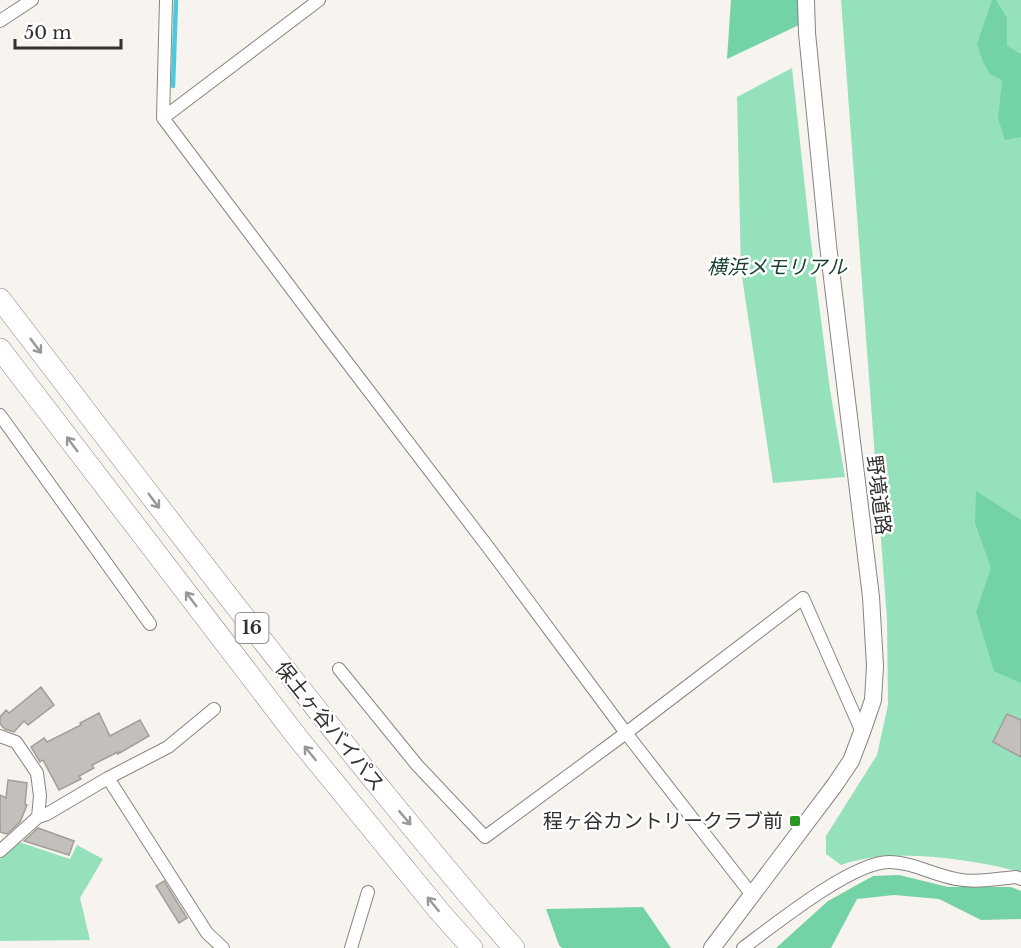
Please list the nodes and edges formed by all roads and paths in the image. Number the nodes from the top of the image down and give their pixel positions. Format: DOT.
graph roads {
  1 [pos="32,0"];
  2 [pos="166,0"];
  3 [pos="320,0"];
  4 [pos="806,0"];
  5 [pos="0,21"];
  6 [pos="163,118"];
  7 [pos="0,299"];
  8 [pos="0,349"];
  9 [pos="0,415"];
  10 [pos="150,624"];
  11 [pos="339,669"];
  12 [pos="214,709"];
  13 [pos="862,732"];
  14 [pos="627,733"];
  15 [pos="0,736"];
  16 [pos="108,778"];
  17 [pos="38,817"];
  18 [pos="0,851"];
  19 [pos="1021,879"];
  20 [pos="368,892"];
  21 [pos="752,896"];
  22 [pos="223,948"];
  23 [pos="351,948"];
  24 [pos="472,948"];
  25 [pos="514,948"];
  26 [pos="712,948"];
  27 [pos="743,948"];
  1 -- 5 [label="street"];
  2 -- 6 [label="street"];
  3 -- 6 [label="street"];
  4 -- 13 [label="street, 野境道路"];
  6 -- 14 [label="street"];
  7 -- 25 [label="highway, 保土ヶ谷バイパス / 16, one-way"];
  24 -- 8 [label="highway, 保土ヶ谷バイパス / 16, one-way"];
  9 -- 10 [label="street"];
  11 -- 14 [label="street"];
  12 -- 16 [label="street"];
  13 -- 14 [label="street"];
  13 -- 21 [label="street, 野境道路"];
  14 -- 21 [label="street"];
  15 -- 17 [label="street"];
  16 -- 17 [label="street"];
  16 -- 22 [label="street"];
  17 -- 18 [label="street"];
  19 -- 27 [label="street"];
  20 -- 23 [label="street"];
  21 -- 26 [label="street, 野境道路"];
}
